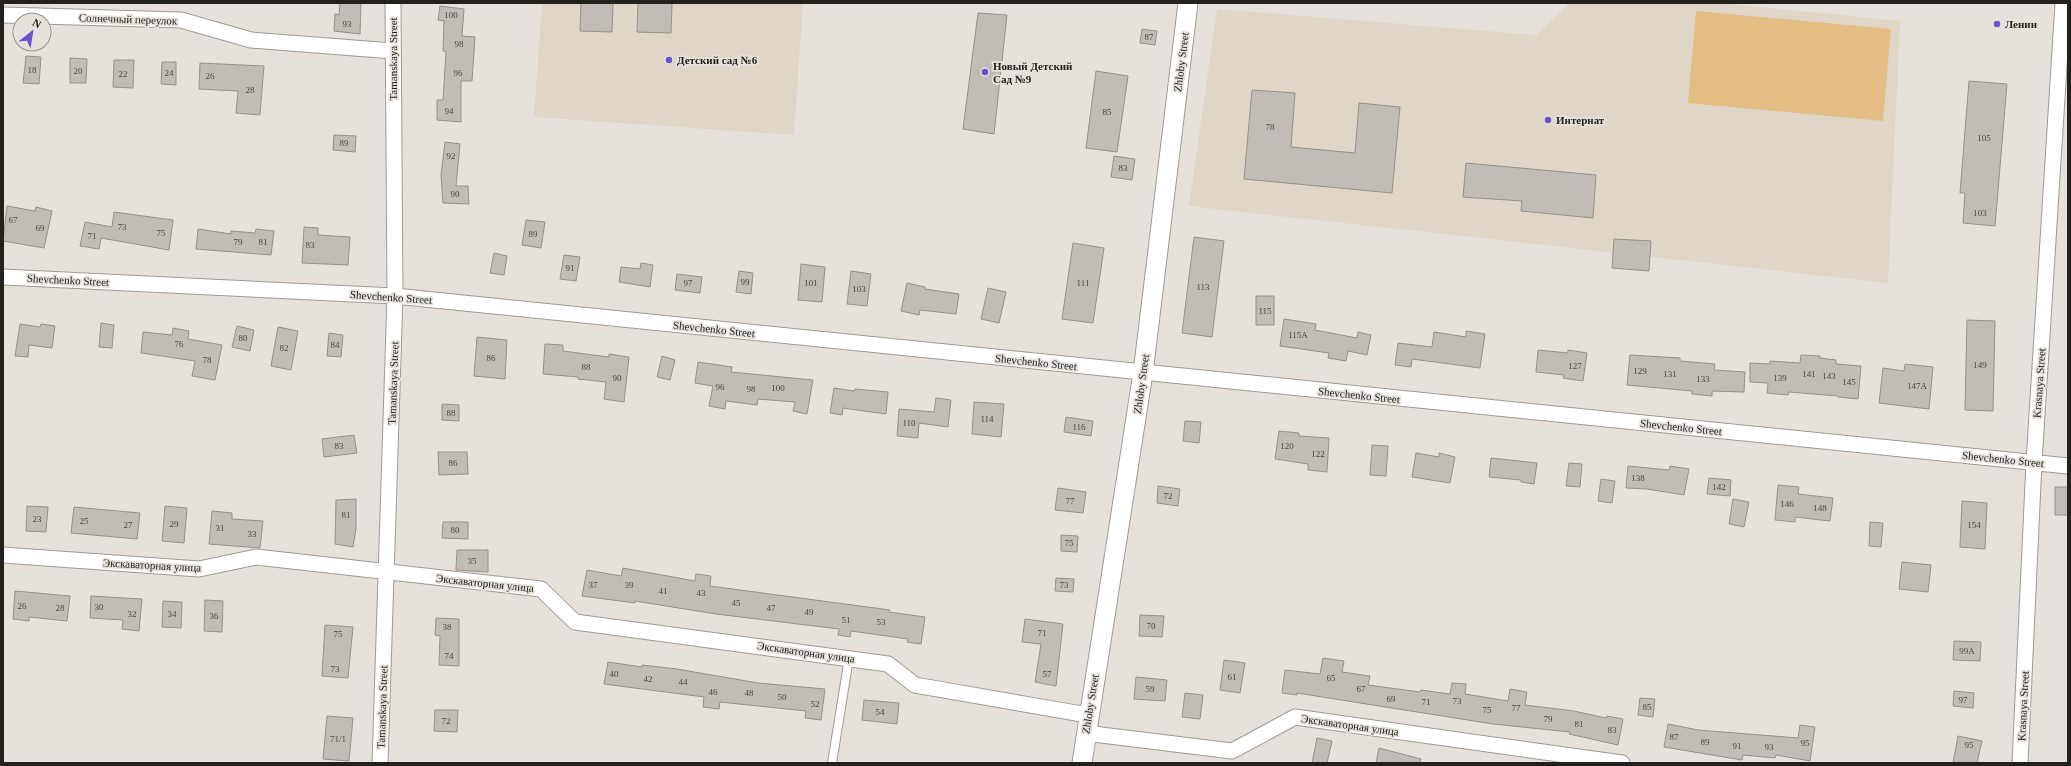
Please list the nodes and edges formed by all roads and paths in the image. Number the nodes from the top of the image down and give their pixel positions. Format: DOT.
graph roads {
  1 [pos="393,3"];
  2 [pos="1188,3"];
  3 [pos="2063,3"];
  4 [pos="3,15"];
  5 [pos="393,51"];
  6 [pos="3,277"];
  7 [pos="395,296"];
  8 [pos="1143,373"];
  9 [pos="2034,462"];
  10 [pos="2068,466"];
  11 [pos="3,555"];
  12 [pos="387,573"];
  13 [pos="849,658"];
  14 [pos="1087,724"];
  15 [pos="380,763"];
  16 [pos="832,763"];
  17 [pos="1082,763"];
  18 [pos="1622,763"];
  19 [pos="2020,763"];
  1 -- 5 [label="street, Tamanskaya Street"];
  2 -- 8 [label="street, Zhloby Street"];
  3 -- 9 [label="street, Krasnaya Street"];
  4 -- 5 [label="street, Солнечный переулок"];
  5 -- 7 [label="street, Tamanskaya Street"];
  6 -- 7 [label="street, Shevchenko Street"];
  7 -- 8 [label="street, Shevchenko Street"];
  7 -- 12 [label="street, Tamanskaya Street"];
  8 -- 9 [label="street, Shevchenko Street"];
  8 -- 14 [label="street, Zhloby Street"];
  9 -- 10 [label="street, Shevchenko Street"];
  9 -- 19 [label="street, Krasnaya Street"];
  11 -- 12 [label="street, Экскаваторная улица"];
  12 -- 13 [label="street, Экскаваторная улица"];
  12 -- 15 [label="street, Tamanskaya Street"];
  13 -- 14 [label="street, Экскаваторная улица"];
  13 -- 16 [label="lane"];
  14 -- 17 [label="street, Zhloby Street"];
  14 -- 18 [label="street, Экскаваторная улица"];
}
